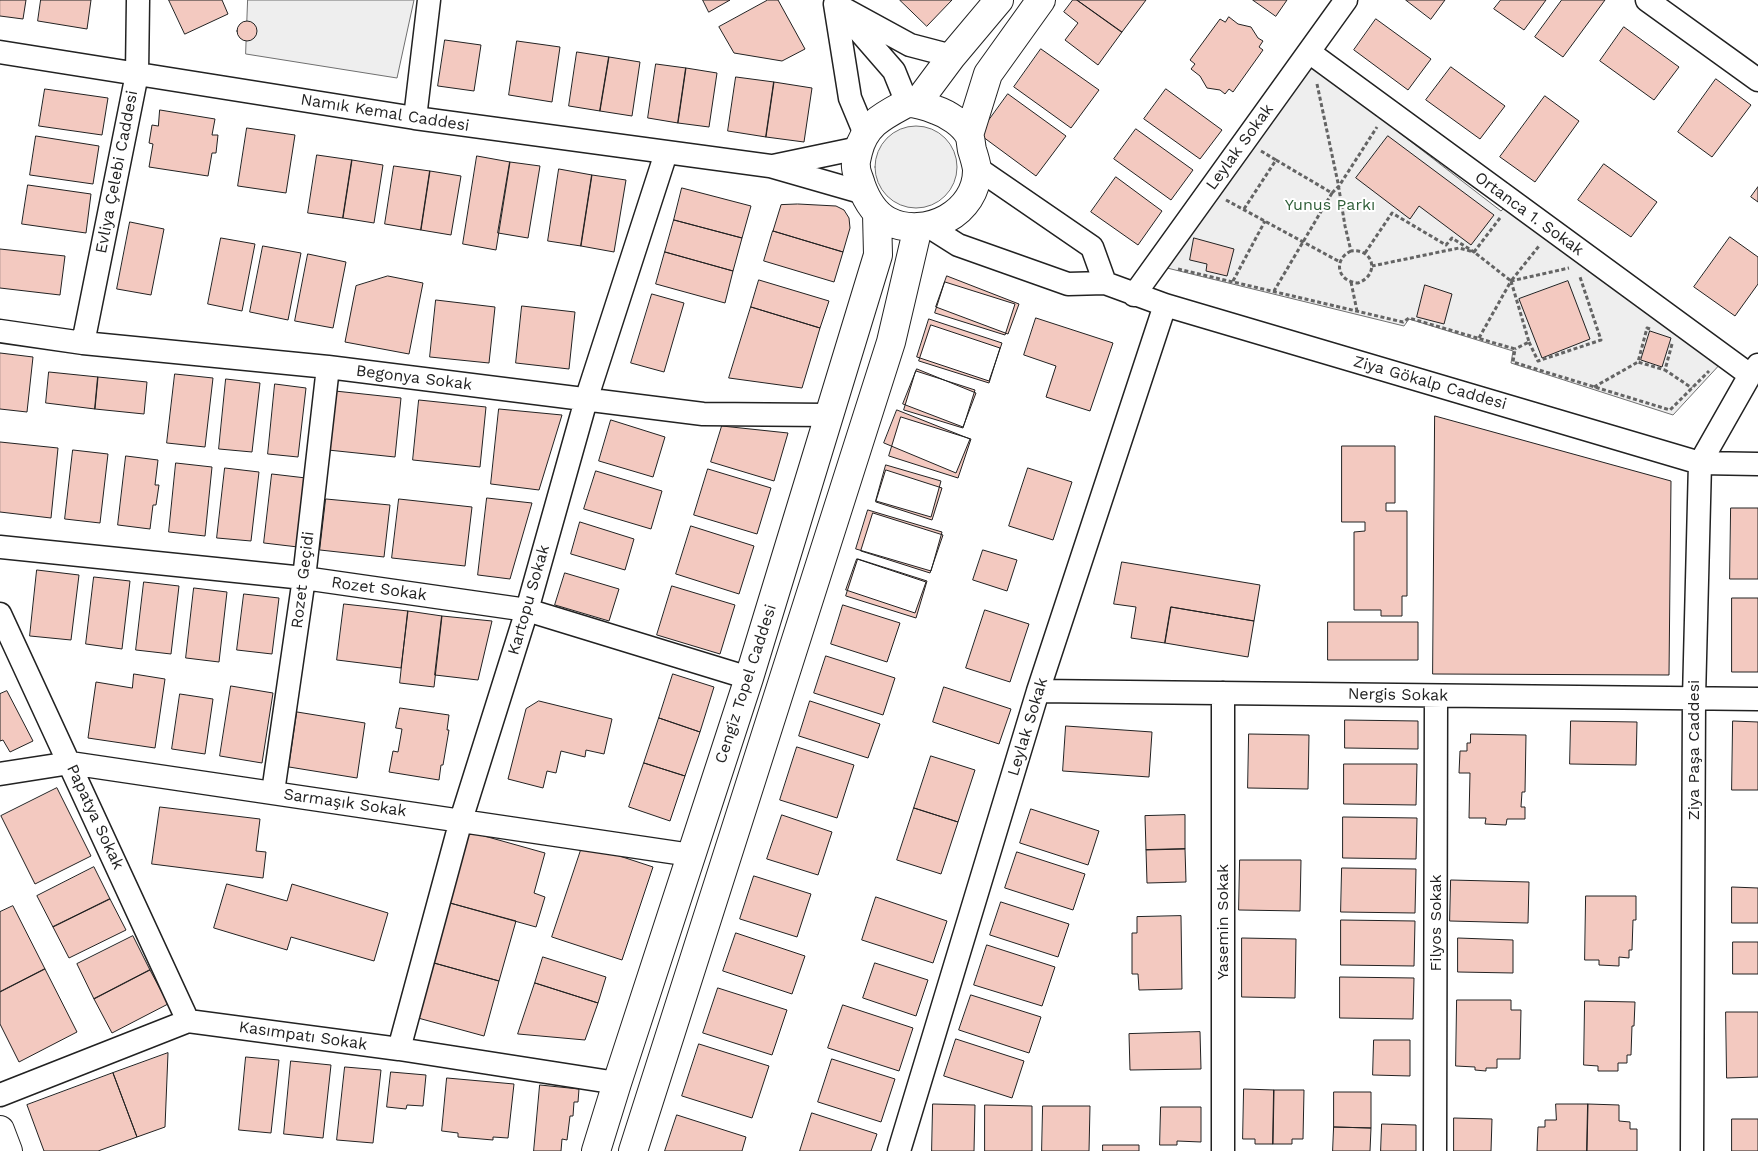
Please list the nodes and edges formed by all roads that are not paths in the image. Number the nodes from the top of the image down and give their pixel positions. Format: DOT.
graph roads {
  1 [pos="138,0"];
  2 [pos="428,0"];
  3 [pos="1000,0"];
  4 [pos="1041,0"];
  5 [pos="1346,0"];
  6 [pos="1647,0"];
  7 [pos="834,2"];
  8 [pos="0,52"];
  9 [pos="1309,52"];
  10 [pos="952,56"];
  11 [pos="137,74"];
  12 [pos="1758,80"];
  13 [pos="912,103"];
  14 [pos="415,118"];
  15 [pos="969,136"];
  16 [pos="862,141"];
  17 [pos="666,153"];
  18 [pos="770,166"];
  19 [pos="977,168"];
  20 [pos="870,203"];
  21 [pos="923,227"];
  22 [pos="1105,284"];
  23 [pos="1134,295"];
  24 [pos="1164,305"];
  25 [pos="0,331"];
  26 [pos="83,343"];
  27 [pos="328,367"];
  28 [pos="1754,370"];
  29 [pos="586,400"];
  30 [pos="829,415"];
  31 [pos="1700,463"];
  32 [pos="1758,464"];
  33 [pos="0,547"];
  34 [pos="304,578"];
  35 [pos="527,610"];
  36 [pos="0,614"];
  37 [pos="749,678"];
  38 [pos="1038,691"];
  39 [pos="1223,693"];
  40 [pos="1436,696"];
  41 [pos="1694,698"];
  42 [pos="1758,699"];
  43 [pos="70,763"];
  44 [pos="0,774"];
  45 [pos="273,792"];
  46 [pos="461,820"];
  47 [pos="691,855"];
  48 [pos="188,1021"];
  49 [pos="399,1049"];
  50 [pos="617,1083"];
  51 [pos="0,1095"];
  52 [pos="0,1130"];
  53 [pos="8,1151"];
  54 [pos="596,1151"];
  55 [pos="633,1151"];
  56 [pos="899,1151"];
  57 [pos="1223,1151"];
  58 [pos="1435,1151"];
  59 [pos="1692,1151"];
  1 -- 11 [label="street, Evliya Çelebi Caddesi"];
  2 -- 14 [label="street"];
  3 -- 10 [label="main road"];
  4 -- 15 [label="main road"];
  5 -- 9 [label="street, Leylak Sokak"];
  6 -- 12 [label="street"];
  7 -- 10 [label="street"];
  7 -- 13 [label="street"];
  7 -- 16 [label="street"];
  8 -- 11 [label="street, Namık Kemal Caddesi"];
  9 -- 23 [label="street, Leylak Sokak"];
  9 -- 28 [label="street, Ortanca 1. Sokak"];
  10 -- 13 [label="main road"];
  11 -- 14 [label="street, Namık Kemal Caddesi"];
  11 -- 26 [label="street, Evliya Çelebi Caddesi"];
  13 -- 15 [label="main road"];
  13 -- 16 [label="main road"];
  14 -- 17 [label="street, Namık Kemal Caddesi"];
  15 -- 19 [label="main road"];
  16 -- 18 [label="street, Namık Kemal Caddesi"];
  16 -- 20 [label="main road"];
  17 -- 18 [label="street, Namık Kemal Caddesi"];
  17 -- 29 [label="street, Kartopu Sokak"];
  18 -- 20 [label="street, Namık Kemal Caddesi"];
  19 -- 21 [label="main road"];
  19 -- 22 [label="street"];
  20 -- 21 [label="main road"];
  20 -- 30 [label="main road, Cengiz Topel Caddesi"];
  21 -- 22 [label="street, Ziya Gökalp Caddesi"];
  21 -- 55 [label="main road, Cengiz Topel Caddesi"];
  22 -- 23 [label="street, Ziya Gökalp Caddesi"];
  23 -- 24 [label="street, Ziya Gökalp Caddesi"];
  24 -- 31 [label="street, Ziya Gökalp Caddesi"];
  24 -- 38 [label="street, Leylak Sokak"];
  25 -- 26 [label="street, Begonya Sokak"];
  26 -- 27 [label="street, Begonya Sokak"];
  27 -- 29 [label="street, Begonya Sokak"];
  27 -- 34 [label="street, Rozet Geçidi"];
  28 -- 31 [label="street, Ziya Paşa Caddesi"];
  29 -- 30 [label="street, Begonya Sokak"];
  29 -- 35 [label="street, Kartopu Sokak"];
  30 -- 37 [label="main road, Cengiz Topel Caddesi"];
  31 -- 32 [label="street, Ziya Gökalp Caddesi"];
  31 -- 41 [label="street, Ziya Paşa Caddesi"];
  33 -- 34 [label="street, Rozet Sokak"];
  34 -- 35 [label="street, Rozet Sokak"];
  34 -- 45 [label="street, Rozet Geçidi"];
  35 -- 37 [label="street, Rozet Sokak"];
  35 -- 46 [label="street, Kartopu Sokak"];
  36 -- 43 [label="street, Papatya Sokak"];
  37 -- 47 [label="main road, Cengiz Topel Caddesi"];
  38 -- 39 [label="street, Nergis Sokak"];
  38 -- 56 [label="street, Leylak Sokak"];
  39 -- 40 [label="street, Nergis Sokak"];
  39 -- 57 [label="street, Yasemin Sokak"];
  40 -- 41 [label="street, Nergis Sokak"];
  40 -- 58 [label="street, Filyos Sokak"];
  41 -- 42 [label="street, Nergis Sokak"];
  41 -- 59 [label="street, Ziya Paşa Caddesi"];
  43 -- 44 [label="street, Sarmaşık Sokak"];
  43 -- 45 [label="street, Sarmaşık Sokak"];
  43 -- 48 [label="street, Papatya Sokak"];
  45 -- 46 [label="street, Sarmaşık Sokak"];
  46 -- 47 [label="street, Sarmaşık Sokak"];
  46 -- 49 [label="street, Kartopu Sokak"];
  47 -- 50 [label="main road, Cengiz Topel Caddesi"];
  48 -- 49 [label="street, Kasımpatı Sokak"];
  48 -- 51 [label="street, Kasımpatı Sokak"];
  49 -- 50 [label="street, Kasımpatı Sokak"];
  50 -- 54 [label="main road, Cengiz Topel Caddesi"];
  52 -- 53 [label="main road"];
}
